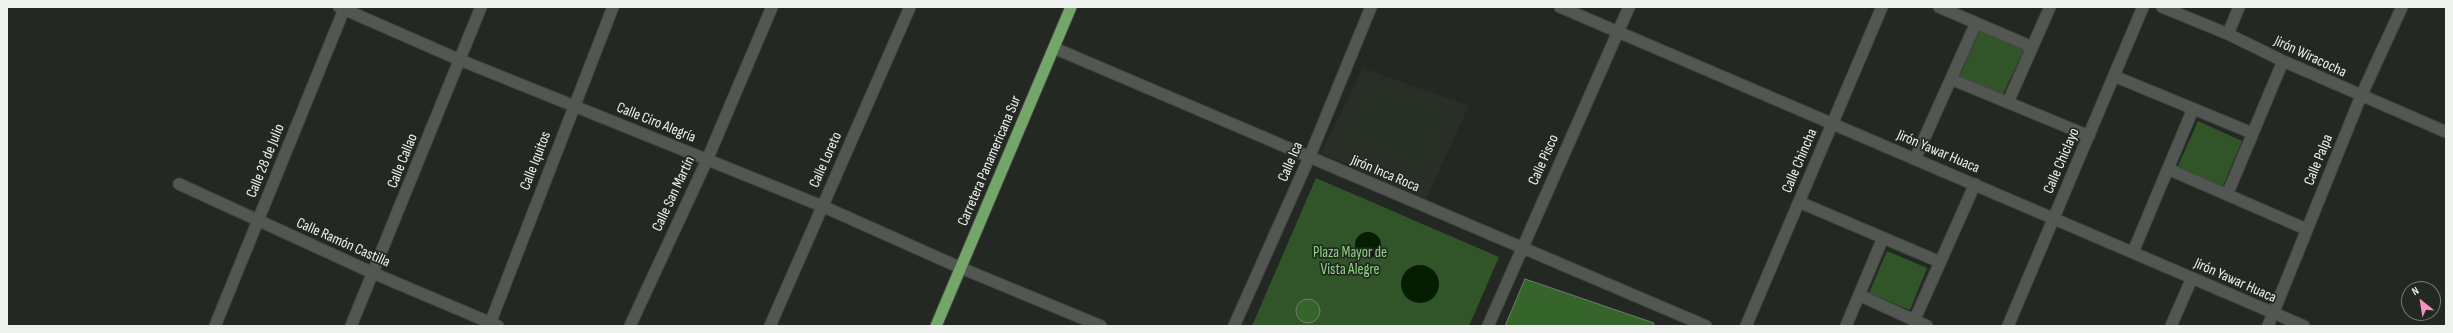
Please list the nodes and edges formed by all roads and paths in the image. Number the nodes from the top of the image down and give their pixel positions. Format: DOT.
graph roads {
  1 [pos="481,7"];
  2 [pos="613,7"];
  3 [pos="772,7"];
  4 [pos="910,7"];
  5 [pos="1071,7"];
  6 [pos="1371,7"];
  7 [pos="1560,7"];
  8 [pos="1629,7"];
  9 [pos="1882,7"];
  10 [pos="1939,7"];
  11 [pos="2050,7"];
  12 [pos="2143,7"];
  13 [pos="2162,7"];
  14 [pos="2239,7"];
  15 [pos="2401,7"];
  16 [pos="343,8"];
  17 [pos="1976,23"];
  18 [pos="1618,32"];
  19 [pos="2228,34"];
  20 [pos="2032,47"];
  21 [pos="1054,48"];
  22 [pos="460,60"];
  23 [pos="2283,62"];
  24 [pos="2114,76"];
  25 [pos="1951,79"];
  26 [pos="2361,96"];
  27 [pos="2008,102"];
  28 [pos="574,105"];
  29 [pos="2193,109"];
  30 [pos="1832,124"];
  31 [pos="2446,132"];
  32 [pos="2252,133"];
  33 [pos="2089,136"];
  34 [pos="1309,158"];
  35 [pos="1915,159"];
  36 [pos="706,160"];
  37 [pos="2168,169"];
  38 [pos="179,184"];
  39 [pos="1975,184"];
  40 [pos="2227,195"];
  41 [pos="1799,202"];
  42 [pos="822,206"];
  43 [pos="2055,218"];
  44 [pos="258,221"];
  45 [pos="2306,229"];
  46 [pos="1883,238"];
  47 [pos="1521,248"];
  48 [pos="2133,252"];
  49 [pos="1940,262"];
  50 [pos="961,268"];
  51 [pos="373,273"];
  52 [pos="2192,278"];
  53 [pos="1859,295"];
  54 [pos="2273,314"];
  55 [pos="1914,321"];
  56 [pos="493,325"];
  57 [pos="215,326"];
  58 [pos="352,326"];
  59 [pos="630,326"];
  60 [pos="770,326"];
  61 [pos="936,326"];
  62 [pos="1101,326"];
  63 [pos="1234,326"];
  64 [pos="1488,326"];
  65 [pos="1706,326"];
  66 [pos="1746,326"];
  67 [pos="1846,326"];
  68 [pos="1926,326"];
  69 [pos="2008,326"];
  70 [pos="2171,326"];
  71 [pos="2268,326"];
  72 [pos="2304,326"];
  1 -- 22 [label="street, Calle Callao"];
  2 -- 28 [label="street, Calle Iquitos"];
  3 -- 36 [label="street, Calle San Martín"];
  4 -- 42 [label="street, Calle Loreto"];
  5 -- 21 [label="highway, Carretera Panamericana Sur"];
  6 -- 34 [label="street, Calle Ica"];
  7 -- 18 [label="street, Jirón Yawar Huaca"];
  8 -- 18 [label="street, Calle Pisco"];
  9 -- 30 [label="street, Calle Chincha"];
  10 -- 17 [label="street"];
  11 -- 20 [label="street"];
  12 -- 24 [label="street, Calle Chiclayo"];
  13 -- 19 [label="street, Jirón Wiracocha"];
  14 -- 19 [label="street"];
  15 -- 26 [label="street, Calle Palpa"];
  16 -- 22 [label="street, Calle Ciro Alegría"];
  16 -- 44 [label="street, Calle 28 de Julio"];
  17 -- 20 [label="street"];
  17 -- 25 [label="street"];
  18 -- 30 [label="street, Jirón Yawar Huaca"];
  18 -- 47 [label="street, Calle Pisco"];
  19 -- 23 [label="street, Jirón Wiracocha"];
  20 -- 27 [label="street"];
  21 -- 34 [label="street, Jirón Inca Roca"];
  21 -- 50 [label="highway, Carretera Panamericana Sur"];
  22 -- 28 [label="street, Calle Ciro Alegría"];
  22 -- 51 [label="street, Calle Callao"];
  23 -- 26 [label="street, Jirón Wiracocha"];
  23 -- 32 [label="street"];
  24 -- 29 [label="street"];
  24 -- 33 [label="street, Calle Chiclayo"];
  25 -- 27 [label="street"];
  25 -- 35 [label="street"];
  26 -- 31 [label="street, Jirón Wiracocha"];
  26 -- 45 [label="street, Calle Palpa"];
  27 -- 33 [label="street"];
  28 -- 36 [label="street, Calle Ciro Alegría"];
  28 -- 56 [label="street, Calle Iquitos"];
  29 -- 32 [label="street"];
  29 -- 37 [label="street"];
  30 -- 35 [label="street, Jirón Yawar Huaca"];
  30 -- 41 [label="street, Calle Chincha"];
  32 -- 40 [label="street"];
  33 -- 43 [label="street, Calle Chiclayo"];
  34 -- 47 [label="street, Jirón Inca Roca"];
  34 -- 63 [label="street, Calle Ica"];
  35 -- 39 [label="street, Jirón Yawar Huaca"];
  36 -- 42 [label="street, Calle Ciro Alegría"];
  36 -- 59 [label="street, Calle San Martín"];
  37 -- 40 [label="street"];
  37 -- 48 [label="street"];
  38 -- 44 [label="street, Calle Ramón Castilla"];
  39 -- 43 [label="street, Jirón Yawar Huaca"];
  39 -- 49 [label="street"];
  40 -- 45 [label="street"];
  41 -- 46 [label="street"];
  41 -- 66 [label="street, Calle Chincha"];
  42 -- 50 [label="street, Calle Ciro Alegría"];
  42 -- 60 [label="street, Calle Loreto"];
  43 -- 48 [label="street, Jirón Yawar Huaca"];
  43 -- 69 [label="street, Calle Chiclayo"];
  44 -- 51 [label="street, Calle Ramón Castilla"];
  44 -- 57 [label="street, Calle 28 de Julio"];
  45 -- 54 [label="street, Calle Palpa"];
  46 -- 49 [label="street"];
  46 -- 53 [label="street"];
  47 -- 64 [label="street, Calle Pisco"];
  47 -- 65 [label="street, Jirón Inca Roca"];
  48 -- 52 [label="street, Jirón Yawar Huaca"];
  49 -- 55 [label="street"];
  50 -- 61 [label="highway, Carretera Panamericana Sur"];
  50 -- 62 [label="street, Calle Ciro Alegría"];
  51 -- 56 [label="street, Calle Ramón Castilla"];
  51 -- 58 [label="street, Calle Callao"];
  52 -- 54 [label="street, Jirón Yawar Huaca"];
  52 -- 70 [label="street"];
  53 -- 55 [label="street"];
  53 -- 67 [label="street"];
  54 -- 71 [label="street, Calle Palpa"];
  54 -- 72 [label="street, Jirón Yawar Huaca"];
  55 -- 68 [label="street"];
}
